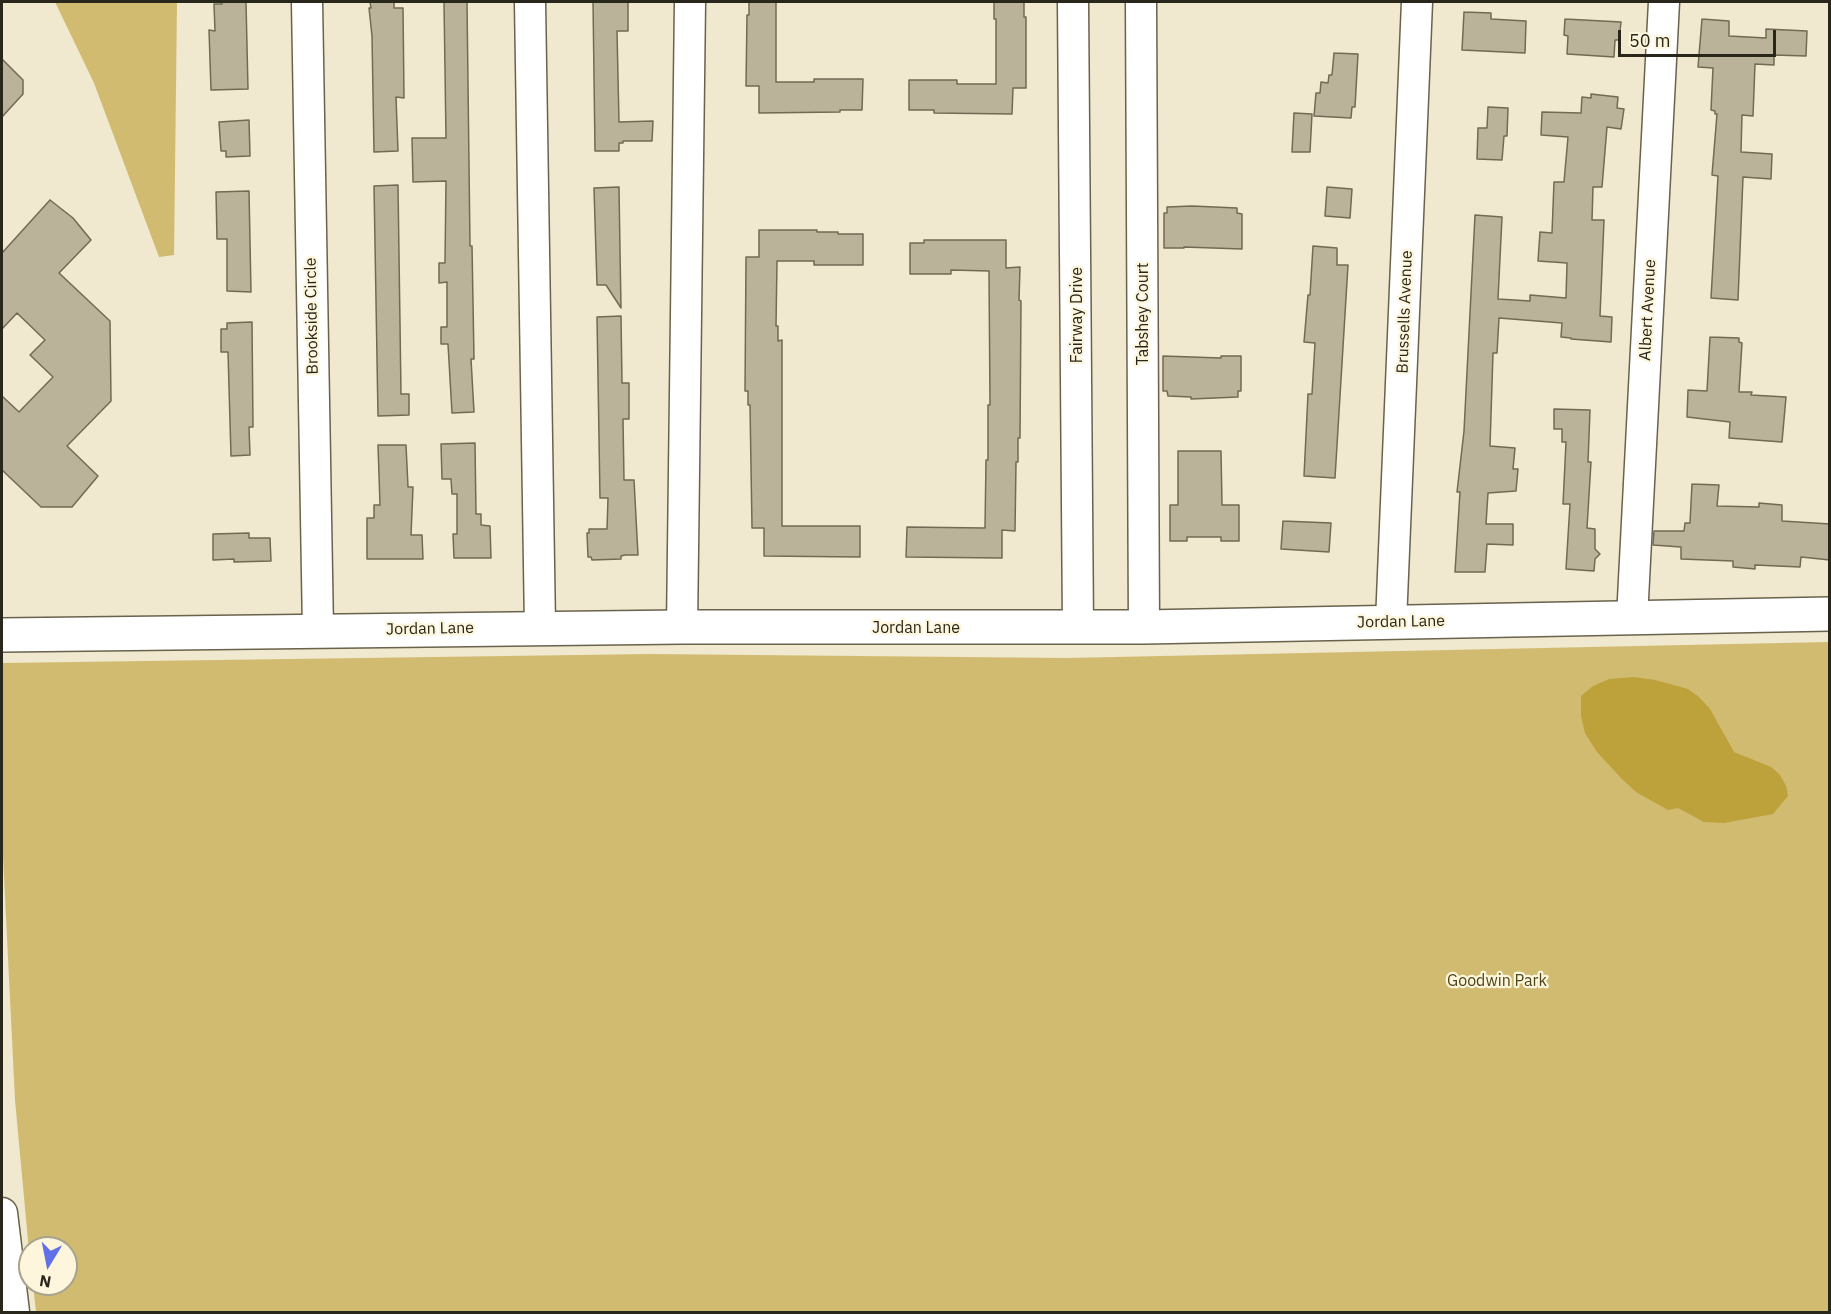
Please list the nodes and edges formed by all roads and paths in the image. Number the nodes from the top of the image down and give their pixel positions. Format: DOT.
graph roads {
  1 [pos="307,2"];
  2 [pos="530,2"];
  3 [pos="690,2"];
  4 [pos="1073,2"];
  5 [pos="1141,2"];
  6 [pos="1417,2"];
  7 [pos="1664,2"];
  8 [pos="1830,614"];
  9 [pos="1632,618"];
  10 [pos="1391,622"];
  11 [pos="540,627"];
  12 [pos="682,627"];
  13 [pos="1144,627"];
  14 [pos="1078,628"];
  15 [pos="318,631"];
  16 [pos="2,634"];
  17 [pos="2,1213"];
  18 [pos="14,1312"];
  1 -- 15 [label="street, Brookside Circle"];
  2 -- 11 [label="street"];
  3 -- 12 [label="street"];
  4 -- 14 [label="street, Fairway Drive"];
  5 -- 13 [label="street, Tabshey Court"];
  6 -- 10 [label="street, Brussells Avenue"];
  7 -- 9 [label="street, Albert Avenue"];
  8 -- 9 [label="main road, Jordan Lane"];
  9 -- 10 [label="main road, Jordan Lane"];
  10 -- 13 [label="main road, Jordan Lane"];
  11 -- 12 [label="main road, Jordan Lane"];
  11 -- 15 [label="main road, Jordan Lane"];
  12 -- 14 [label="main road, Jordan Lane"];
  13 -- 14 [label="main road, Jordan Lane"];
  15 -- 16 [label="main road, Jordan Lane"];
  17 -- 18 [label="street"];
}
